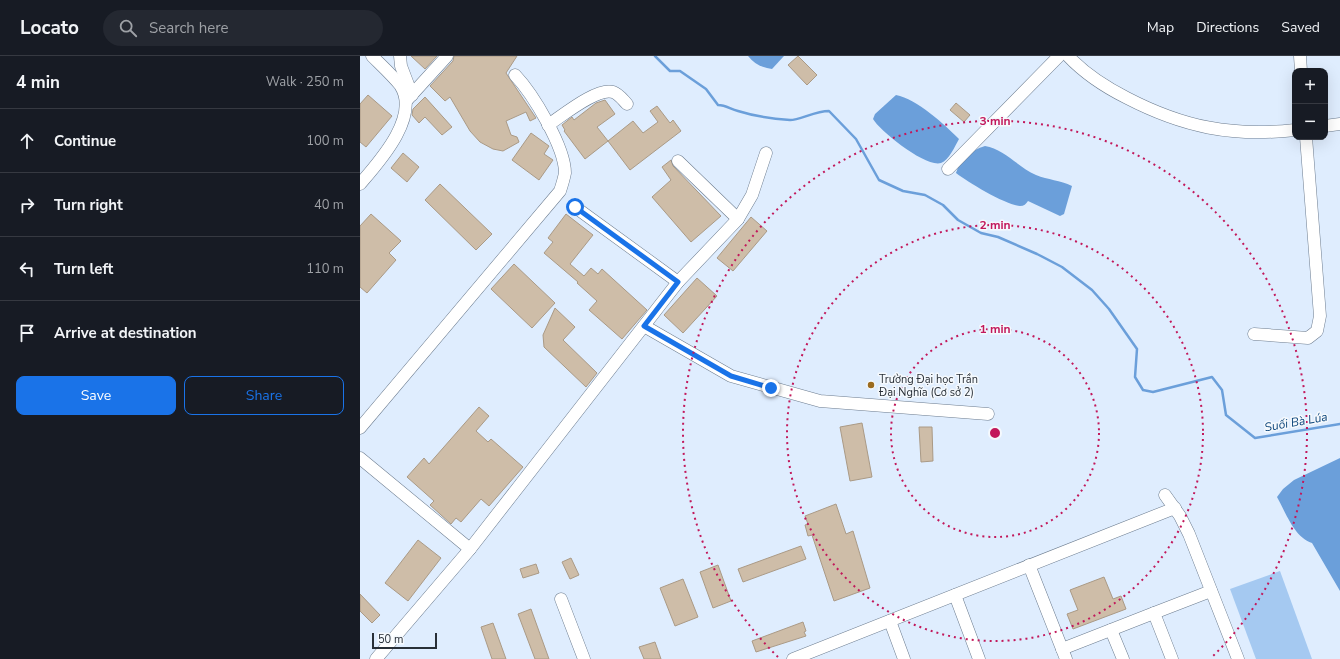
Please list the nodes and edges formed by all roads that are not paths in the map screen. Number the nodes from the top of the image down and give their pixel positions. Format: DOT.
graph roads {
  1 [pos="372,56"];
  2 [pos="400,56"];
  3 [pos="447,56"];
  4 [pos="1059,56"];
  5 [pos="1068,56"];
  6 [pos="1300,56"];
  7 [pos="1301,68"];
  8 [pos="515,75"];
  9 [pos="409,98"];
  10 [pos="627,104"];
  11 [pos="1340,124"];
  12 [pos="548,125"];
  13 [pos="1328,126"];
  14 [pos="1292,130"];
  15 [pos="1306,140"];
  16 [pos="766,152"];
  17 [pos="678,161"];
  18 [pos="948,169"];
  19 [pos="360,184"];
  20 [pos="575,207"];
  21 [pos="738,219"];
  22 [pos="678,282"];
  23 [pos="644,326"];
  24 [pos="1254,334"];
  25 [pos="988,414"];
  26 [pos="360,428"];
  27 [pos="360,458"];
  28 [pos="1165,495"];
  29 [pos="1175,508"];
  30 [pos="470,549"];
  31 [pos="1029,565"];
  32 [pos="1211,591"];
  33 [pos="955,595"];
  34 [pos="561,599"];
  35 [pos="1154,613"];
  36 [pos="890,621"];
  37 [pos="1111,630"];
  38 [pos="1064,654"];
  39 [pos="376,659"];
  40 [pos="584,659"];
  41 [pos="793,659"];
  42 [pos="904,659"];
  43 [pos="979,659"];
  44 [pos="1122,659"];
  45 [pos="1172,659"];
  46 [pos="1238,659"];
  1 -- 9 [label="street"];
  2 -- 9 [label="street"];
  3 -- 9 [label="street"];
  4 -- 18 [label="street"];
  5 -- 14 [label="street"];
  6 -- 7 [label="street"];
  8 -- 12 [label="street"];
  9 -- 19 [label="street"];
  10 -- 12 [label="street"];
  11 -- 13 [label="street"];
  12 -- 26 [label="street"];
  15 -- 24 [label="street"];
  16 -- 21 [label="street"];
  17 -- 21 [label="street"];
  20 -- 22 [label="street"];
  21 -- 22 [label="street"];
  22 -- 23 [label="street"];
  23 -- 25 [label="street"];
  23 -- 30 [label="street"];
  27 -- 30 [label="street"];
  28 -- 29 [label="street"];
  29 -- 31 [label="street"];
  29 -- 32 [label="street"];
  30 -- 39 [label="street"];
  31 -- 33 [label="street"];
  31 -- 38 [label="street"];
  32 -- 35 [label="street"];
  32 -- 46 [label="street"];
  33 -- 36 [label="street"];
  33 -- 43 [label="street"];
  34 -- 40 [label="street"];
  35 -- 37 [label="street"];
  35 -- 45 [label="street"];
  36 -- 41 [label="street"];
  36 -- 42 [label="street"];
  37 -- 38 [label="street"];
  37 -- 44 [label="street"];
}
